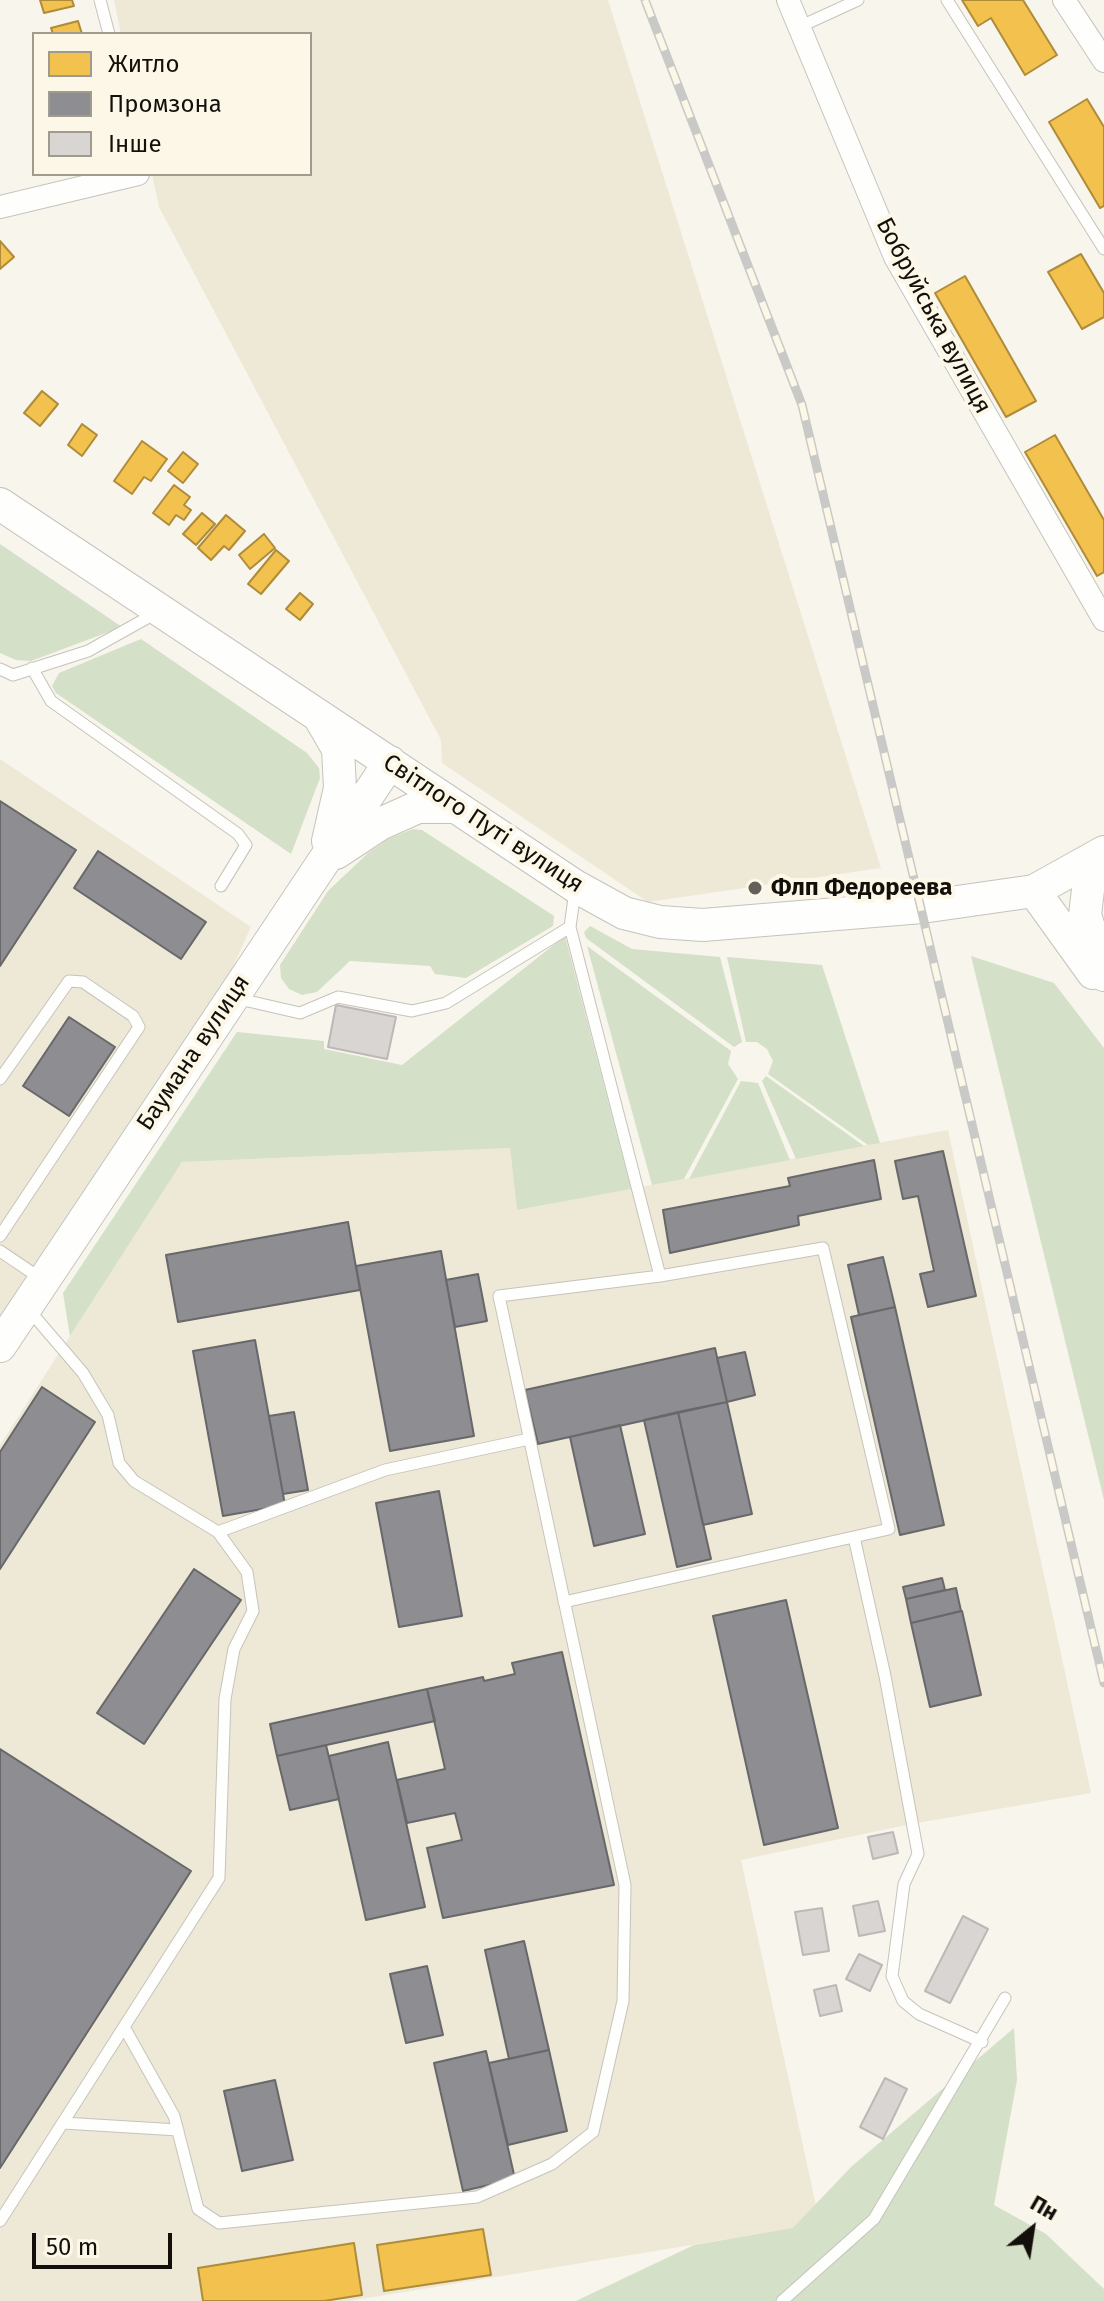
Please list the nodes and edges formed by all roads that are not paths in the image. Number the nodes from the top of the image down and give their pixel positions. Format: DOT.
graph roads {
  1 [pos="100,0"];
  2 [pos="788,0"];
  3 [pos="858,0"];
  4 [pos="947,0"];
  5 [pos="1064,0"];
  6 [pos="798,27"];
  7 [pos="108,32"];
  8 [pos="1104,61"];
  9 [pos="130,176"];
  10 [pos="0,207"];
  11 [pos="1104,249"];
  12 [pos="0,504"];
  13 [pos="161,610"];
  14 [pos="1104,620"];
  15 [pos="32,668"];
  16 [pos="0,669"];
  17 [pos="319,715"];
  18 [pos="390,762"];
  19 [pos="456,807"];
  20 [pos="1104,853"];
  21 [pos="323,861"];
  22 [pos="221,886"];
  23 [pos="575,886"];
  24 [pos="1034,891"];
  25 [pos="570,927"];
  26 [pos="1104,975"];
  27 [pos="1104,989"];
  28 [pos="232,997"];
  29 [pos="0,1079"];
  30 [pos="0,1236"];
  31 [pos="0,1251"];
  32 [pos="660,1276"];
  33 [pos="35,1293"];
  34 [pos="0,1346"];
  35 [pos="529,1439"];
  36 [pos="218,1532"];
  37 [pos="854,1537"];
  38 [pos="564,1602"];
  39 [pos="1005,1998"];
  40 [pos="124,2027"];
  41 [pos="982,2042"];
  42 [pos="63,2123"];
  43 [pos="178,2130"];
  44 [pos="0,2221"];
  45 [pos="782,2301"];
  1 -- 7 [label="lane"];
  2 -- 6 [label="street, Бобруйська вулиця"];
  3 -- 6 [label="lane"];
  4 -- 11 [label="lane"];
  5 -- 8 [label="street"];
  6 -- 14 [label="street, Бобруйська вулиця"];
  9 -- 10 [label="street"];
  12 -- 13 [label="main road, Світлого Путі вулиця"];
  13 -- 15 [label="lane"];
  13 -- 17 [label="main road, Світлого Путі вулиця"];
  15 -- 16 [label="lane"];
  15 -- 22 [label="lane"];
  17 -- 18 [label="main road, Світлого Путі вулиця"];
  17 -- 21 [label="main road"];
  18 -- 19 [label="main road, Світлого Путі вулиця"];
  18 -- 21 [label="main road, Баумана вулиця"];
  19 -- 21 [label="main road"];
  19 -- 23 [label="main road, Світлого Путі вулиця"];
  20 -- 24 [label="main road"];
  20 -- 26 [label="main road"];
  21 -- 28 [label="main road, Баумана вулиця"];
  23 -- 24 [label="main road, Світлого Путі вулиця"];
  23 -- 25 [label="lane"];
  24 -- 27 [label="main road"];
  25 -- 28 [label="lane"];
  25 -- 32 [label="lane"];
  28 -- 33 [label="main road, Баумана вулиця"];
  29 -- 30 [label="lane"];
  31 -- 33 [label="lane"];
  32 -- 35 [label="lane"];
  32 -- 37 [label="lane"];
  33 -- 34 [label="main road, Баумана вулиця"];
  33 -- 36 [label="lane"];
  35 -- 36 [label="lane"];
  35 -- 38 [label="lane"];
  36 -- 40 [label="lane"];
  37 -- 38 [label="lane"];
  37 -- 41 [label="lane"];
  38 -- 43 [label="lane"];
  39 -- 41 [label="lane"];
  40 -- 42 [label="lane"];
  40 -- 43 [label="lane"];
  41 -- 45 [label="lane"];
  42 -- 43 [label="lane"];
  42 -- 44 [label="lane"];
}
